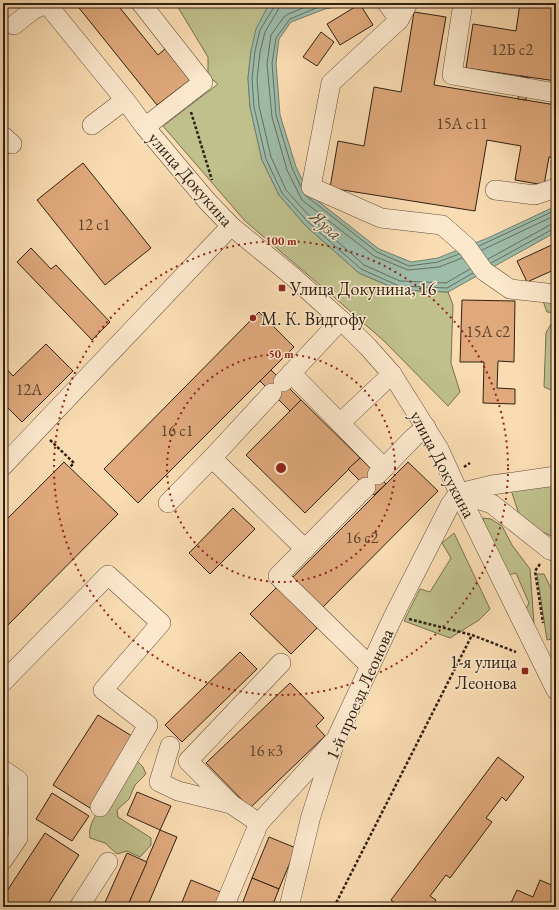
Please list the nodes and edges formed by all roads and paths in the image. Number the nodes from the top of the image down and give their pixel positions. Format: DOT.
graph roads {
  1 [pos="47,3"];
  2 [pos="141,3"];
  3 [pos="387,3"];
  4 [pos="408,3"];
  5 [pos="463,3"];
  6 [pos="399,20"];
  7 [pos="14,25"];
  8 [pos="556,93"];
  9 [pos="186,94"];
  10 [pos="125,100"];
  11 [pos="92,125"];
  12 [pos="145,127"];
  13 [pos="214,187"];
  14 [pos="556,188"];
  15 [pos="495,190"];
  16 [pos="231,226"];
  17 [pos="556,294"];
  18 [pos="341,320"];
  19 [pos="392,374"];
  20 [pos="282,383"];
  21 [pos="340,423"];
  22 [pos="426,427"];
  23 [pos="212,458"];
  24 [pos="3,466"];
  25 [pos="376,476"];
  26 [pos="556,476"];
  27 [pos="459,493"];
  28 [pos="168,503"];
  29 [pos="304,549"];
  30 [pos="553,551"];
  31 [pos="394,615"];
  32 [pos="544,630"];
  33 [pos="472,635"];
  34 [pos="516,652"];
  35 [pos="281,664"];
  36 [pos="370,666"];
  37 [pos="3,682"];
  38 [pos="556,690"];
  39 [pos="336,739"];
  40 [pos="170,746"];
  41 [pos="3,770"];
  42 [pos="231,804"];
  43 [pos="100,807"];
  44 [pos="259,823"];
  45 [pos="3,860"];
  46 [pos="108,862"];
  47 [pos="79,907"];
  48 [pos="224,907"];
  49 [pos="289,907"];
  50 [pos="334,907"];
  1 -- 7 [label="street"];
  1 -- 10 [label="street, улица Докукина"];
  2 -- 9 [label="street"];
  3 -- 6 [label="street"];
  4 -- 6 [label="street"];
  5 -- 8 [label="street"];
  6 -- 17 [label="street"];
  9 -- 12 [label="street"];
  9 -- 13 [label="path"];
  10 -- 11 [label="street"];
  10 -- 12 [label="street, улица Докукина"];
  12 -- 16 [label="street, улица Докукина"];
  14 -- 15 [label="street"];
  16 -- 18 [label="street, улица Докукина"];
  16 -- 24 [label="street"];
  18 -- 19 [label="street, улица Докукина"];
  18 -- 20 [label="street"];
  19 -- 21 [label="street"];
  19 -- 22 [label="street, улица Докукина"];
  20 -- 21 [label="street"];
  20 -- 23 [label="street"];
  21 -- 25 [label="street"];
  22 -- 25 [label="street"];
  22 -- 27 [label="street, улица Докукина"];
  23 -- 28 [label="street"];
  23 -- 29 [label="street"];
  25 -- 29 [label="street"];
  26 -- 27 [label="street"];
  27 -- 30 [label="street"];
  27 -- 31 [label="street, 1-й проезд Леонова"];
  27 -- 38 [label="street, улица Докукина"];
  29 -- 36 [label="street"];
  30 -- 32 [label="path"];
  31 -- 33 [label="path"];
  31 -- 36 [label="street, 1-й проезд Леонова"];
  33 -- 34 [label="path"];
  33 -- 50 [label="path"];
  35 -- 42 [label="street"];
  36 -- 39 [label="street, 1-й проезд Леонова"];
  37 -- 43 [label="street"];
  39 -- 44 [label="street"];
  39 -- 49 [label="street, 1-й проезд Леонова"];
  40 -- 42 [label="street"];
  41 -- 45 [label="street"];
  42 -- 44 [label="street"];
  44 -- 48 [label="street"];
  46 -- 47 [label="street"];
}
